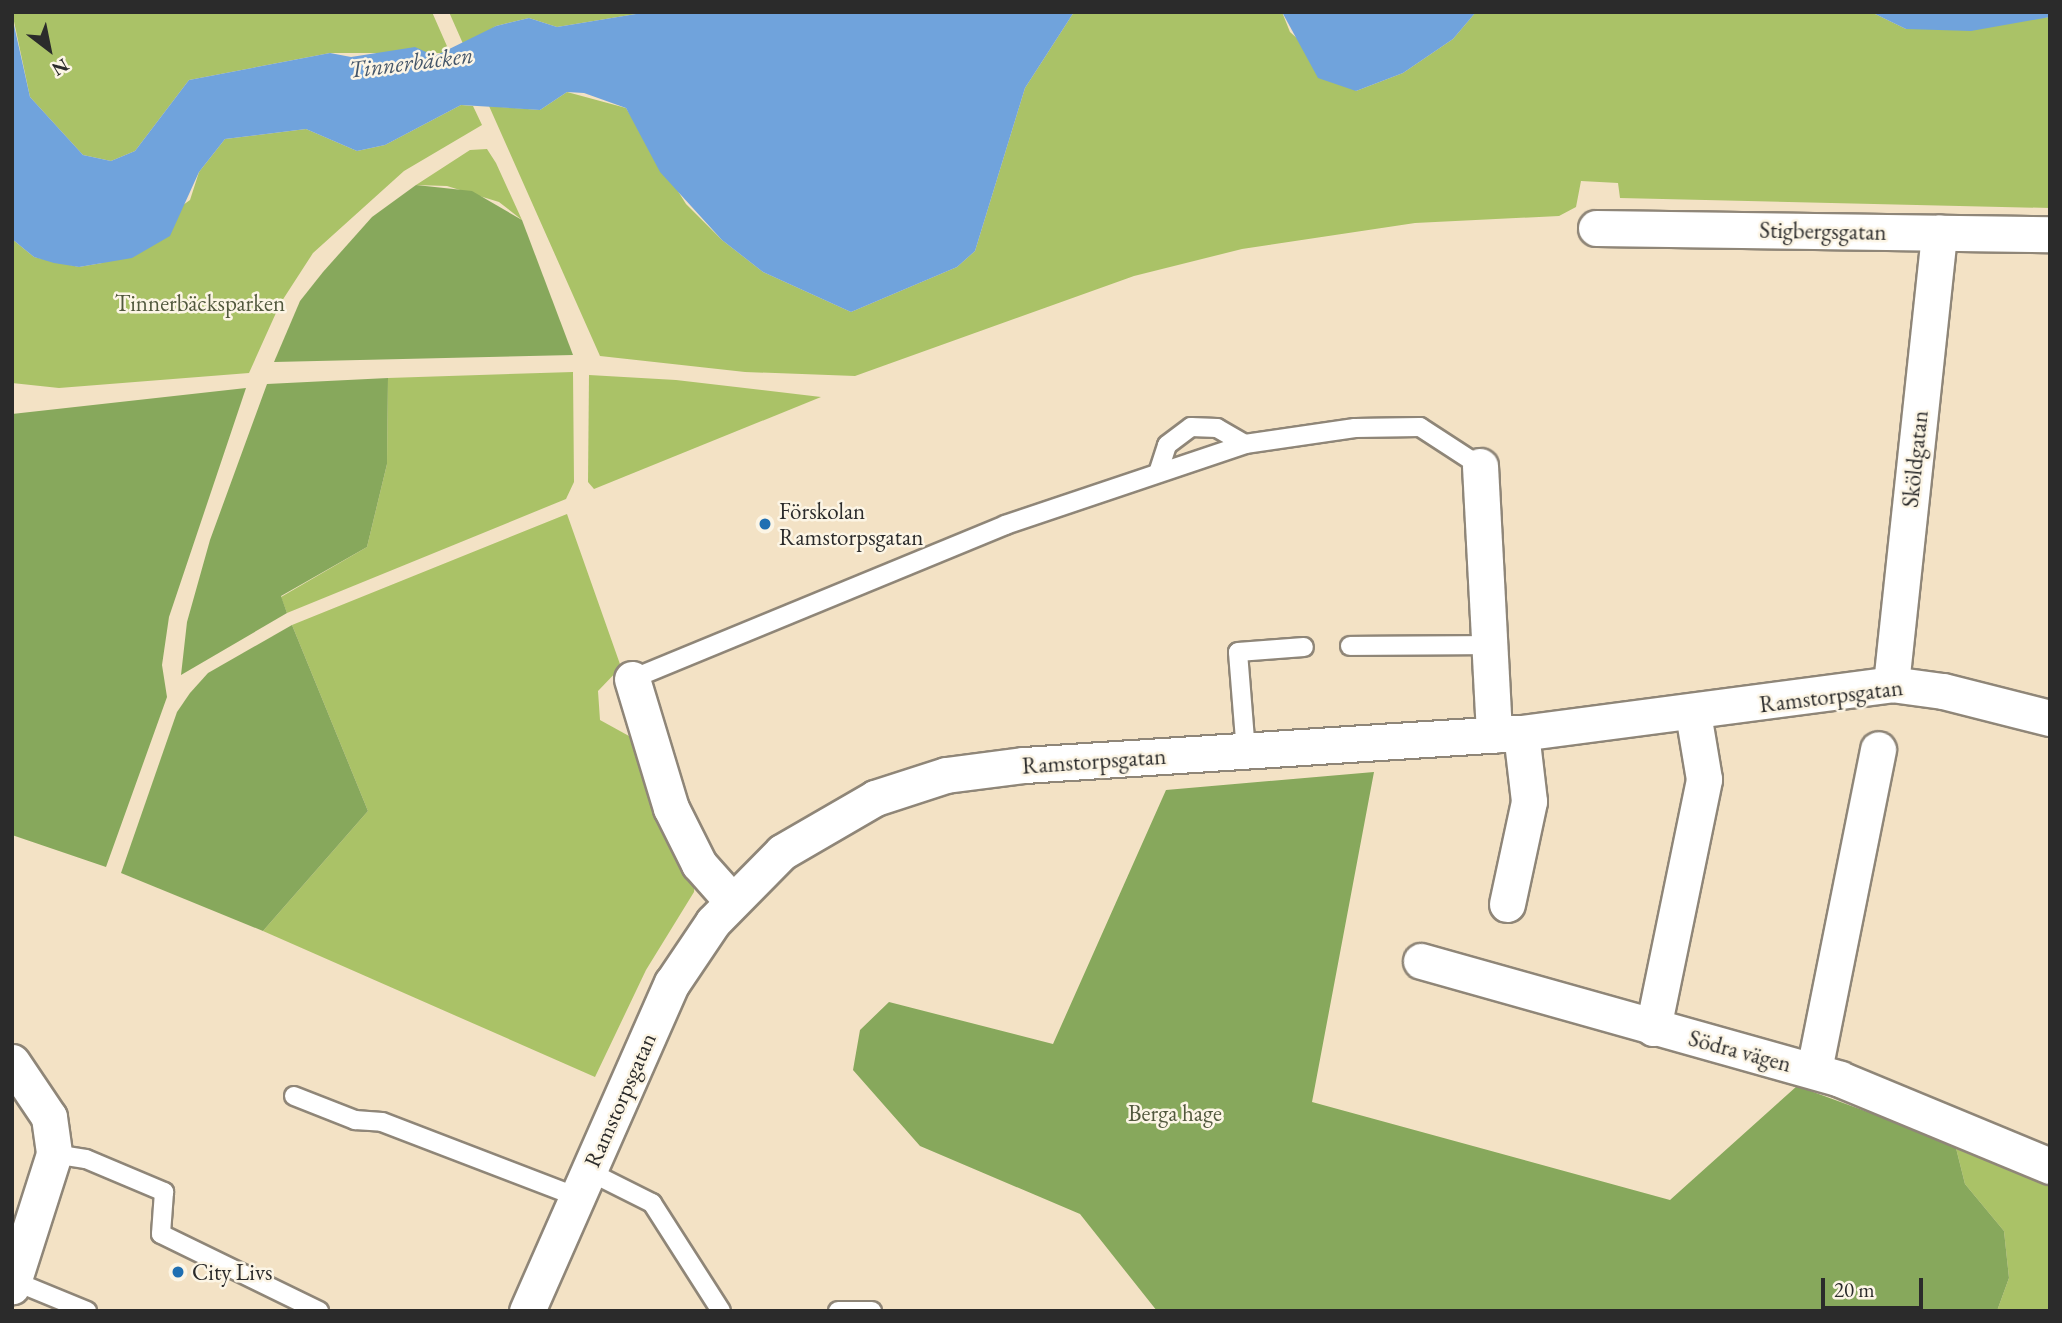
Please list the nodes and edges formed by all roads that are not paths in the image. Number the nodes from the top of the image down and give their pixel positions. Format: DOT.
graph roads {
  1 [pos="1596,228"];
  2 [pos="1939,233"];
  3 [pos="2050,234"];
  4 [pos="1245,444"];
  5 [pos="1480,466"];
  6 [pos="1159,470"];
  7 [pos="1490,645"];
  8 [pos="1350,646"];
  9 [pos="1304,647"];
  10 [pos="632,679"];
  11 [pos="1891,684"];
  12 [pos="1693,713"];
  13 [pos="2050,718"];
  14 [pos="1508,734"];
  15 [pos="1878,748"];
  16 [pos="1246,752"];
  17 [pos="731,900"];
  18 [pos="1507,904"];
  19 [pos="1421,961"];
  20 [pos="1653,1028"];
  21 [pos="12,1062"];
  22 [pos="1814,1070"];
  23 [pos="294,1096"];
  24 [pos="54,1154"];
  25 [pos="2050,1166"];
  26 [pos="583,1184"];
  27 [pos="13,1284"];
  28 [pos="87,1311"];
  29 [pos="319,1311"];
  30 [pos="527,1311"];
  31 [pos="721,1311"];
  32 [pos="838,1311"];
  33 [pos="872,1311"];
  1 -- 2 [label="street, Stigbergsgatan"];
  2 -- 3 [label="street, Stigbergsgatan"];
  2 -- 11 [label="street, Sköldgatan"];
  4 -- 5 [label="lane"];
  4 -- 6 [label="lane"];
  4 -- 6 [label="lane"];
  5 -- 7 [label="street"];
  6 -- 10 [label="lane"];
  7 -- 8 [label="lane"];
  7 -- 14 [label="street"];
  9 -- 16 [label="lane"];
  10 -- 17 [label="street"];
  11 -- 12 [label="street, Ramstorpsgatan"];
  11 -- 13 [label="street, Ramstorpsgatan"];
  12 -- 14 [label="street, Ramstorpsgatan"];
  12 -- 20 [label="street"];
  14 -- 16 [label="street, Ramstorpsgatan"];
  14 -- 18 [label="street"];
  15 -- 22 [label="street"];
  16 -- 17 [label="street, Ramstorpsgatan"];
  17 -- 26 [label="street, Ramstorpsgatan"];
  19 -- 20 [label="street, Södra vägen"];
  20 -- 22 [label="street, Södra vägen"];
  21 -- 24 [label="street"];
  22 -- 25 [label="street, Södra vägen"];
  23 -- 26 [label="lane"];
  24 -- 27 [label="street"];
  24 -- 29 [label="lane"];
  26 -- 30 [label="street, Ramstorpsgatan"];
  26 -- 31 [label="lane"];
  27 -- 28 [label="lane"];
  32 -- 33 [label="lane"];
}
